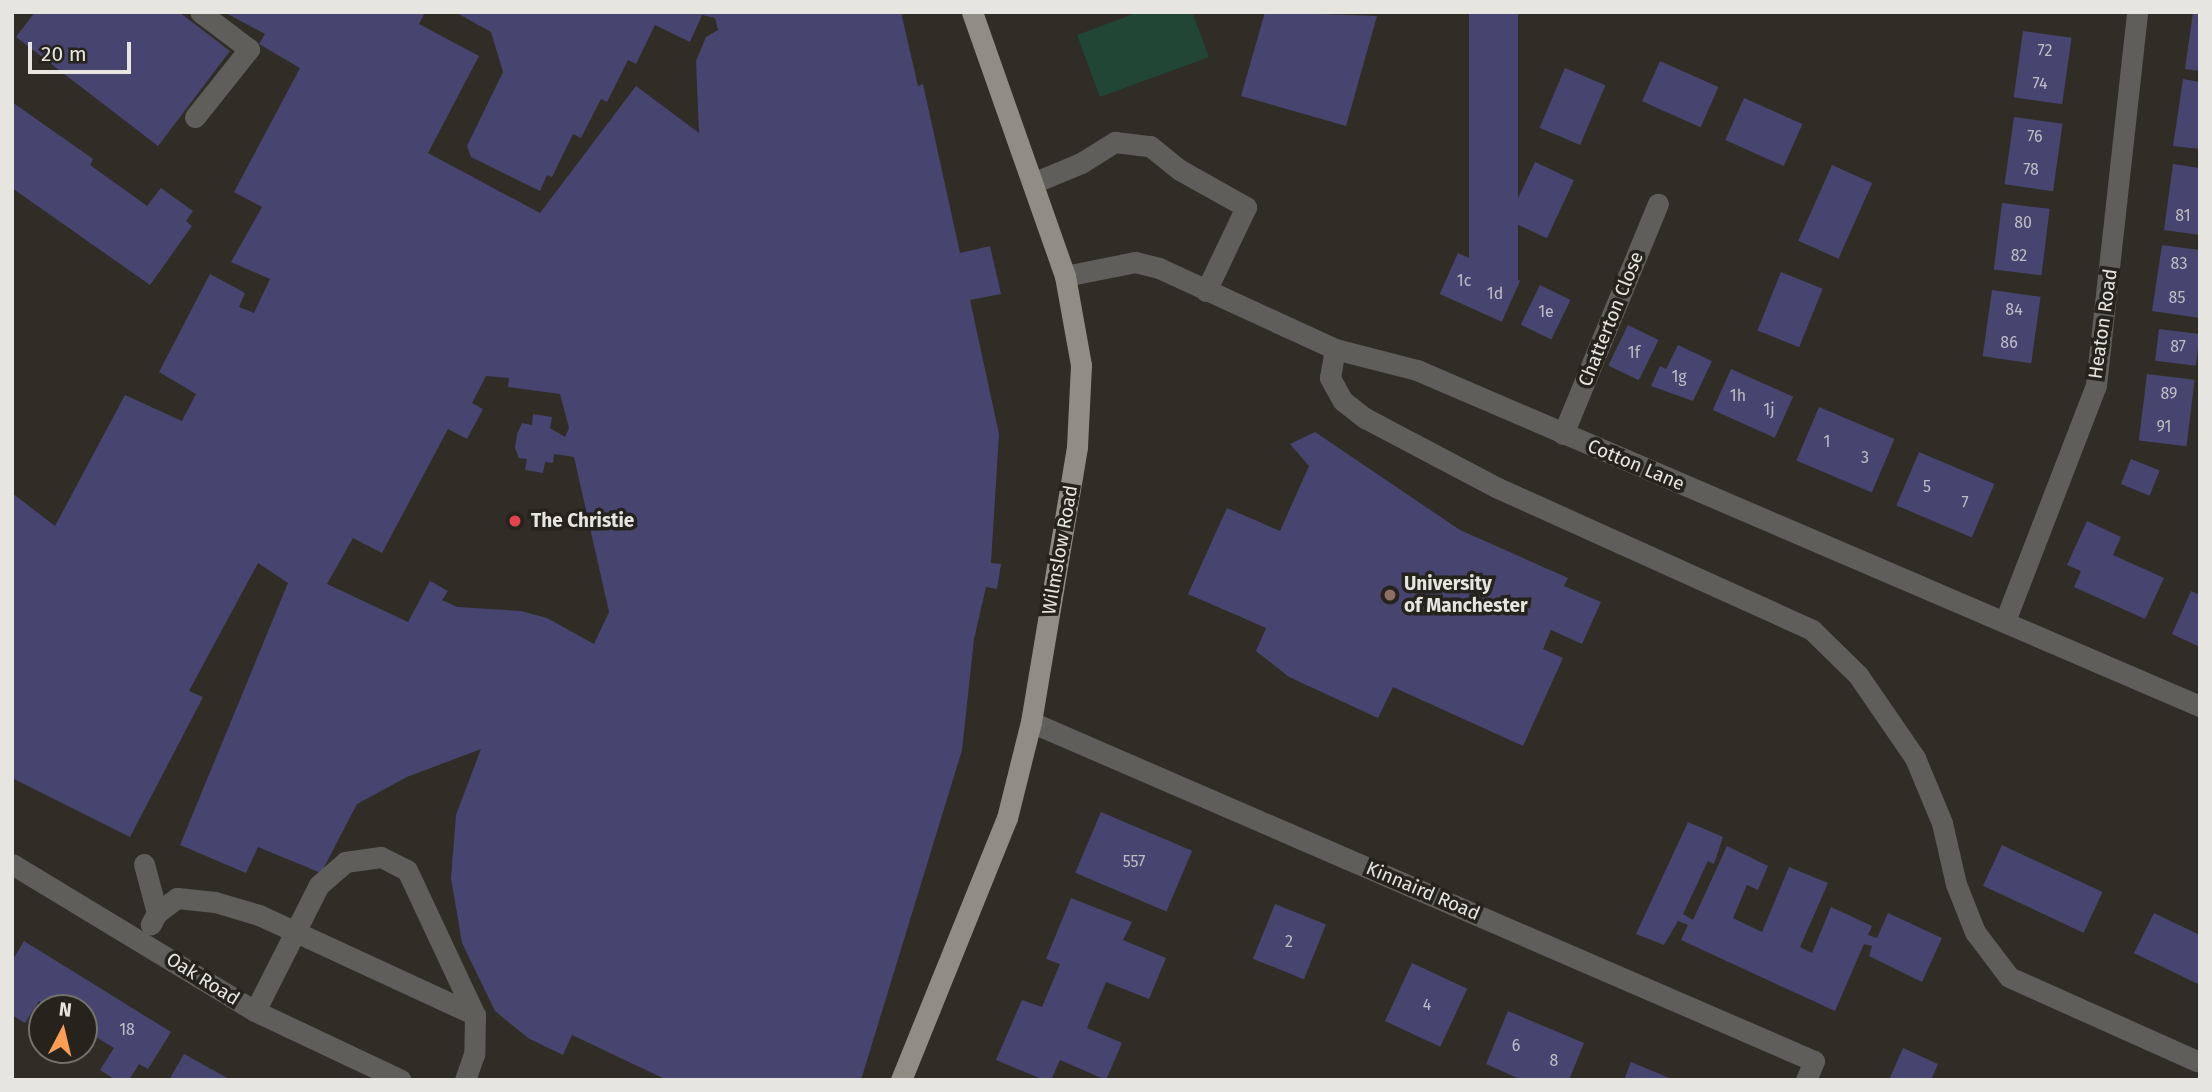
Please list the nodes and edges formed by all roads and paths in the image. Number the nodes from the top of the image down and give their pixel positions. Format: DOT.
graph roads {
  1 [pos="200,12"];
  2 [pos="972,12"];
  3 [pos="2137,12"];
  4 [pos="195,117"];
  5 [pos="1033,183"];
  6 [pos="1658,204"];
  7 [pos="1065,276"];
  8 [pos="1206,291"];
  9 [pos="1335,349"];
  10 [pos="1563,434"];
  11 [pos="2005,621"];
  12 [pos="2200,706"];
  13 [pos="1031,722"];
  14 [pos="144,863"];
  15 [pos="12,864"];
  16 [pos="157,913"];
  17 [pos="297,929"];
  18 [pos="141,941"];
  19 [pos="256,1011"];
  20 [pos="475,1015"];
  21 [pos="2197,1061"];
  22 [pos="1810,1070"];
  23 [pos="401,1080"];
  24 [pos="465,1080"];
  25 [pos="901,1080"];
  1 -- 4 [label="street"];
  2 -- 5 [label="main road, Wilmslow Road"];
  3 -- 11 [label="street, Heaton Road"];
  5 -- 7 [label="main road, Wilmslow Road"];
  5 -- 8 [label="street"];
  6 -- 10 [label="street, Chatterton Close"];
  7 -- 8 [label="street, Cotton Lane"];
  7 -- 13 [label="main road, Wilmslow Road"];
  8 -- 9 [label="street, Cotton Lane"];
  9 -- 10 [label="street, Cotton Lane"];
  9 -- 21 [label="street"];
  10 -- 11 [label="street, Cotton Lane"];
  11 -- 12 [label="street, Cotton Lane"];
  13 -- 22 [label="street, Kinnaird Road"];
  13 -- 25 [label="main road, Wilmslow Road"];
  14 -- 16 [label="street"];
  15 -- 18 [label="street, Oak Road"];
  16 -- 17 [label="street"];
  16 -- 18 [label="street"];
  17 -- 19 [label="street"];
  17 -- 20 [label="street"];
  17 -- 20 [label="street"];
  18 -- 19 [label="street, Oak Road"];
  19 -- 23 [label="street, Oak Road"];
  20 -- 24 [label="street"];
}
